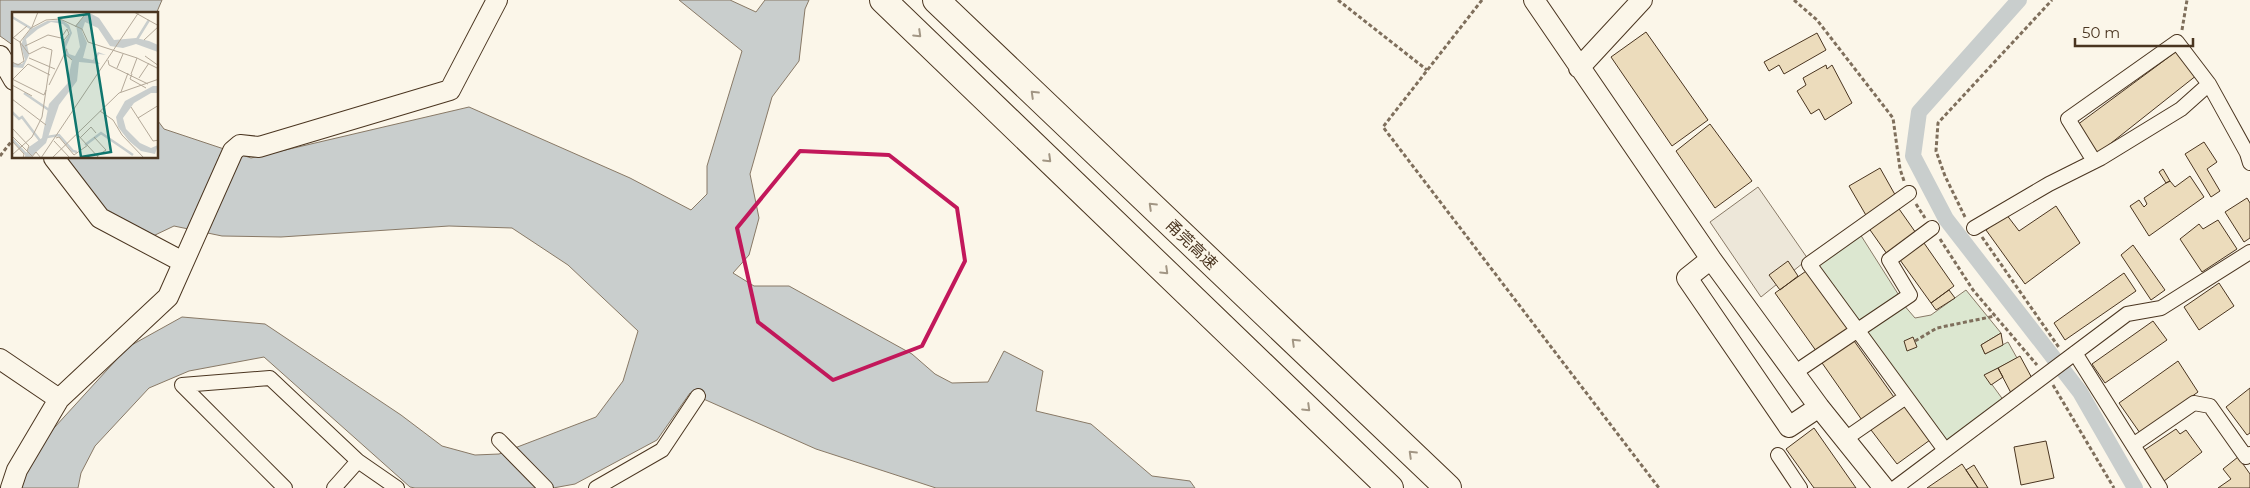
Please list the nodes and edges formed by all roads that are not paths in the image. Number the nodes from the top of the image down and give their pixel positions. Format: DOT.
graph roads {
  1 [pos="497,0"];
  2 [pos="883,0"];
  3 [pos="936,0"];
  4 [pos="1534,0"];
  5 [pos="1642,0"];
  6 [pos="0,56"];
  7 [pos="1579,68"];
  8 [pos="12,77"];
  9 [pos="2208,84"];
  10 [pos="55,159"];
  11 [pos="2094,161"];
  12 [pos="2250,163"];
  13 [pos="1909,193"];
  14 [pos="1932,228"];
  15 [pos="1974,228"];
  16 [pos="2250,252"];
  17 [pos="1710,259"];
  18 [pos="183,262"];
  19 [pos="1858,331"];
  20 [pos="2071,356"];
  21 [pos="0,359"];
  22 [pos="1794,373"];
  23 [pos="698,396"];
  24 [pos="1906,397"];
  25 [pos="59,399"];
  26 [pos="1819,407"];
  27 [pos="1845,439"];
  28 [pos="503,444"];
  29 [pos="2133,445"];
  30 [pos="1945,450"];
  31 [pos="2250,454"];
  32 [pos="1778,455"];
  33 [pos="358,461"];
  34 [pos="1883,487"];
  35 [pos="12,488"];
  36 [pos="284,488"];
  37 [pos="334,488"];
  38 [pos="397,488"];
  39 [pos="546,488"];
  40 [pos="596,488"];
  41 [pos="1390,488"];
  42 [pos="1448,488"];
  43 [pos="1800,488"];
  44 [pos="2160,488"];
  1 -- 18 [label="street"];
  2 -- 41 [label="highway, one-way"];
  42 -- 3 [label="highway, 甬莞高速, one-way"];
  4 -- 7 [label="street"];
  5 -- 7 [label="street"];
  6 -- 8 [label="street"];
  7 -- 17 [label="street"];
  9 -- 11 [label="street"];
  9 -- 11 [label="street"];
  9 -- 12 [label="street"];
  10 -- 18 [label="street"];
  11 -- 15 [label="street"];
  13 -- 19 [label="street"];
  14 -- 19 [label="street"];
  16 -- 20 [label="street"];
  17 -- 22 [label="street"];
  17 -- 26 [label="street"];
  18 -- 25 [label="street"];
  19 -- 22 [label="street"];
  19 -- 24 [label="street"];
  20 -- 29 [label="street"];
  20 -- 30 [label="street"];
  21 -- 25 [label="street"];
  22 -- 26 [label="street"];
  23 -- 40 [label="street"];
  24 -- 27 [label="street"];
  24 -- 30 [label="street"];
  25 -- 35 [label="street"];
  26 -- 27 [label="street"];
  27 -- 34 [label="street"];
  28 -- 39 [label="street"];
  29 -- 31 [label="street"];
  29 -- 44 [label="street"];
  30 -- 34 [label="street"];
  32 -- 43 [label="street"];
  33 -- 36 [label="street"];
  33 -- 37 [label="street"];
  33 -- 38 [label="street"];
}
